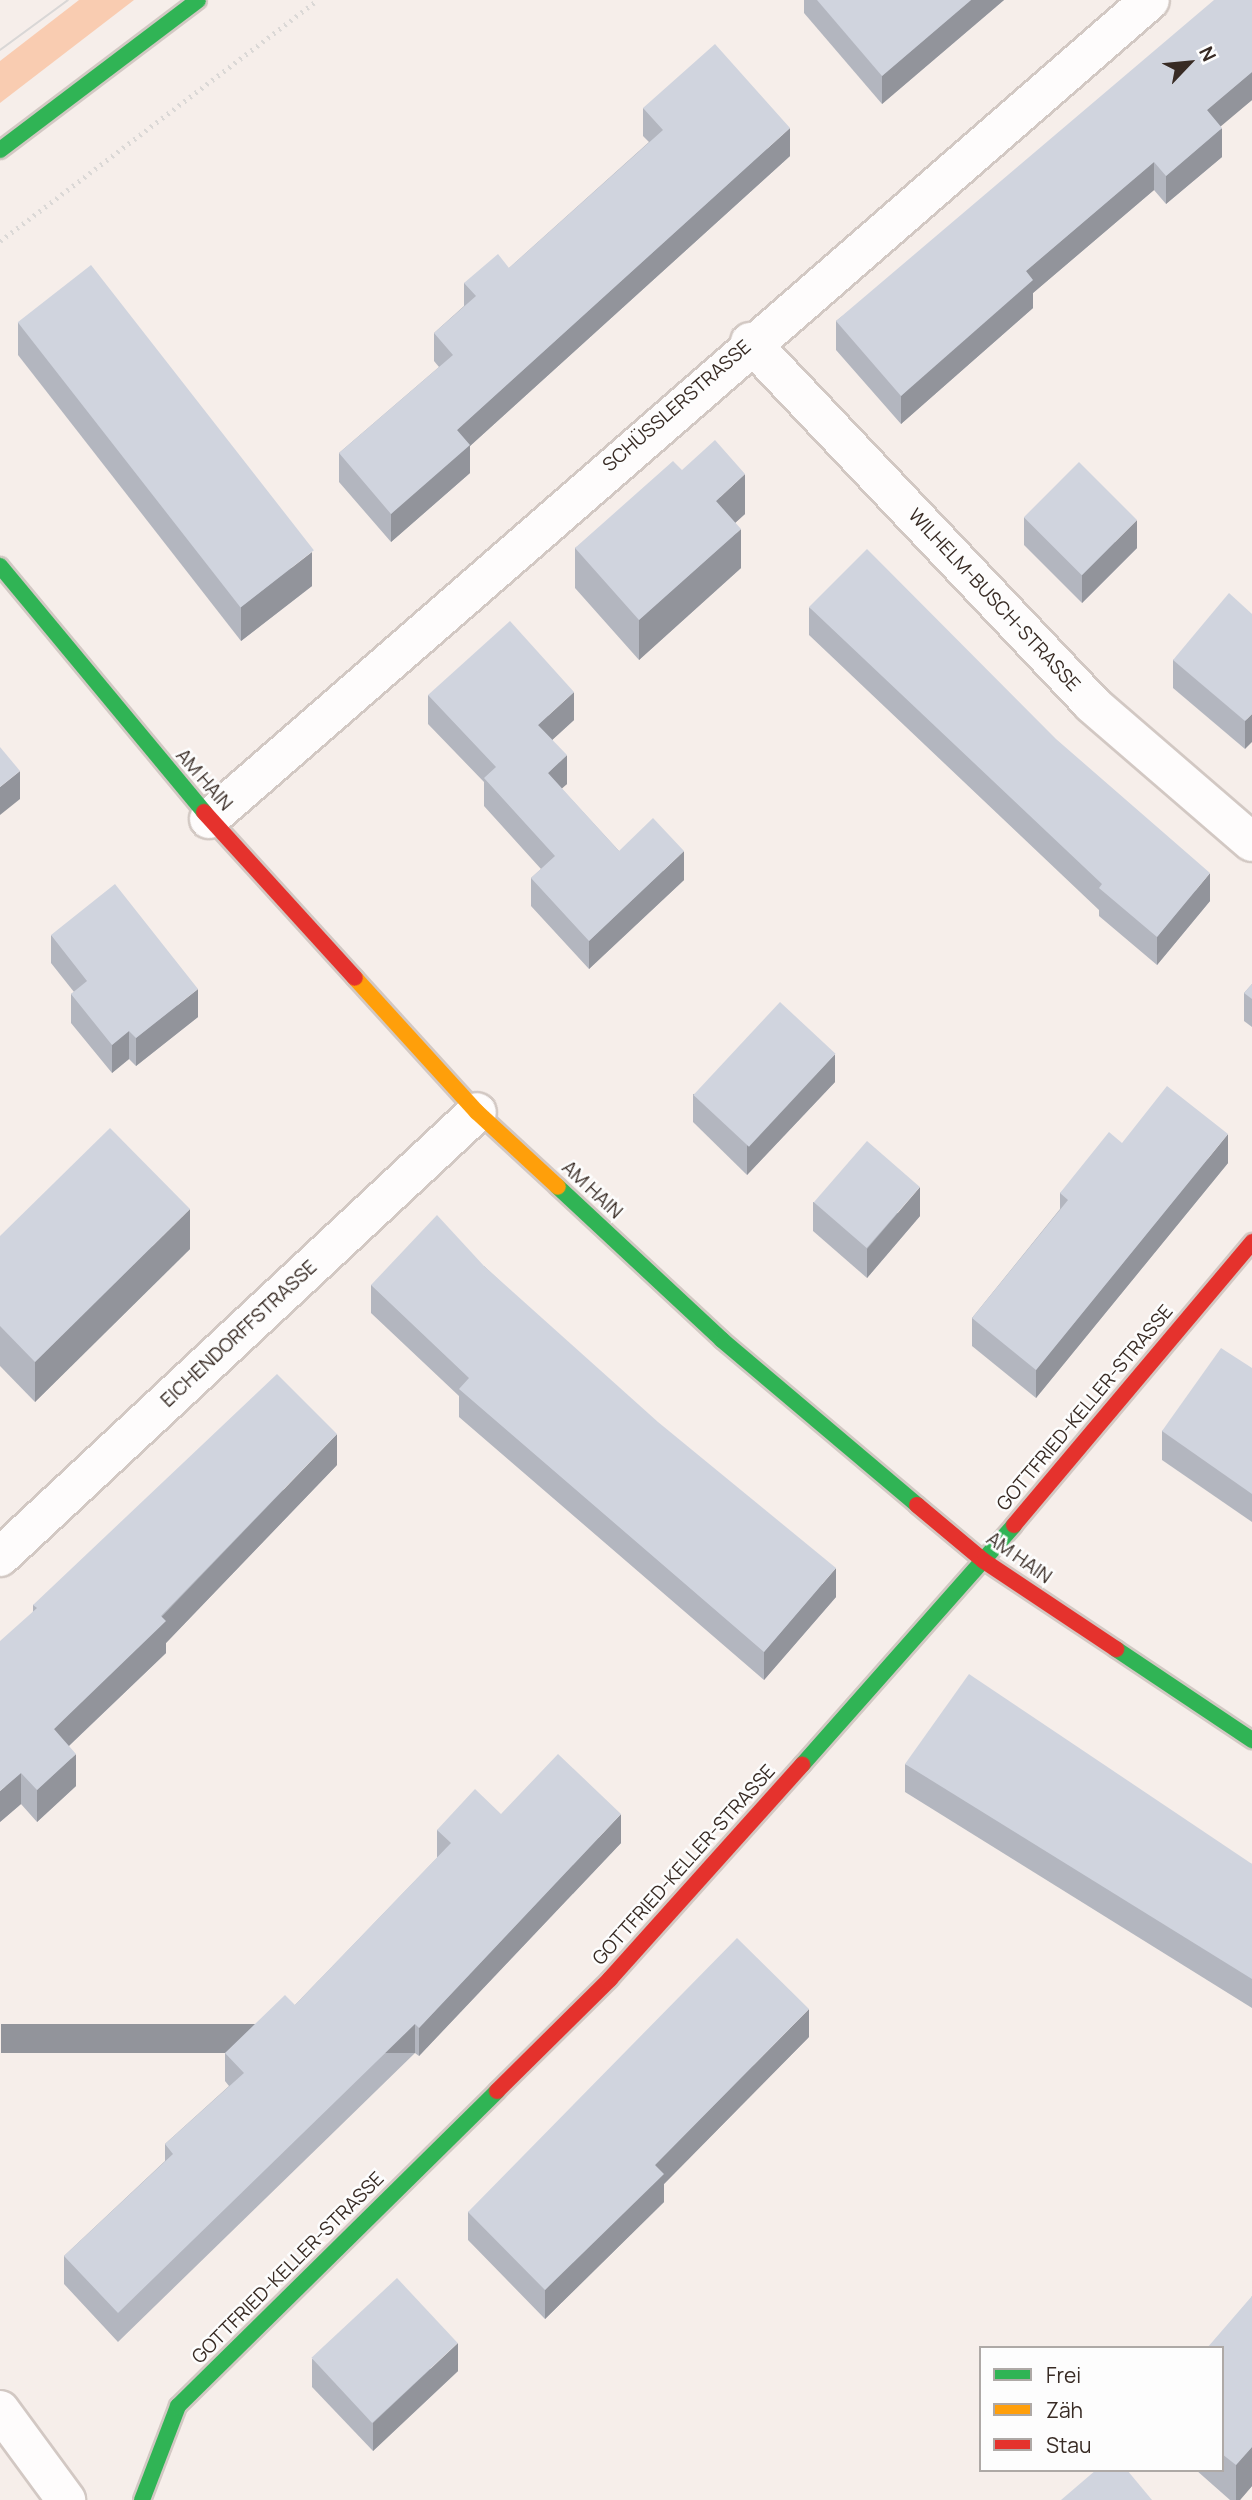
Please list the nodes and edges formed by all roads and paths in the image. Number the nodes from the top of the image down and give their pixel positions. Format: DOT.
graph roads {
  1 [pos="198,0"];
  2 [pos="317,0"];
  3 [pos="1150,0"];
  4 [pos="0,150"];
  5 [pos="0,242"];
  6 [pos="750,342"];
  7 [pos="0,566"];
  8 [pos="209,819"];
  9 [pos="1252,842"];
  10 [pos="477,1112"];
  11 [pos="1252,1242"];
  12 [pos="0,1557"];
  13 [pos="984,1561"];
  14 [pos="1252,1740"];
  15 [pos="0,2410"];
  16 [pos="66,2500"];
  17 [pos="142,2500"];
  1 -- 4 [label="street"];
  2 -- 5 [label="path"];
  3 -- 6 [label="street, SCHÜSSLERSTRASSE"];
  6 -- 8 [label="street, SCHÜSSLERSTRASSE"];
  6 -- 9 [label="street, WILHELM-BUSCH-STRASSE"];
  7 -- 8 [label="street, AM HAIN"];
  8 -- 10 [label="street, AM HAIN"];
  10 -- 12 [label="street, EICHENDORFFSTRASSE"];
  10 -- 13 [label="street, AM HAIN"];
  11 -- 13 [label="street, GOTTFRIED-KELLER-STRASSE"];
  13 -- 14 [label="street, AM HAIN"];
  13 -- 17 [label="street, GOTTFRIED-KELLER-STRASSE"];
  15 -- 16 [label="street"];
}
